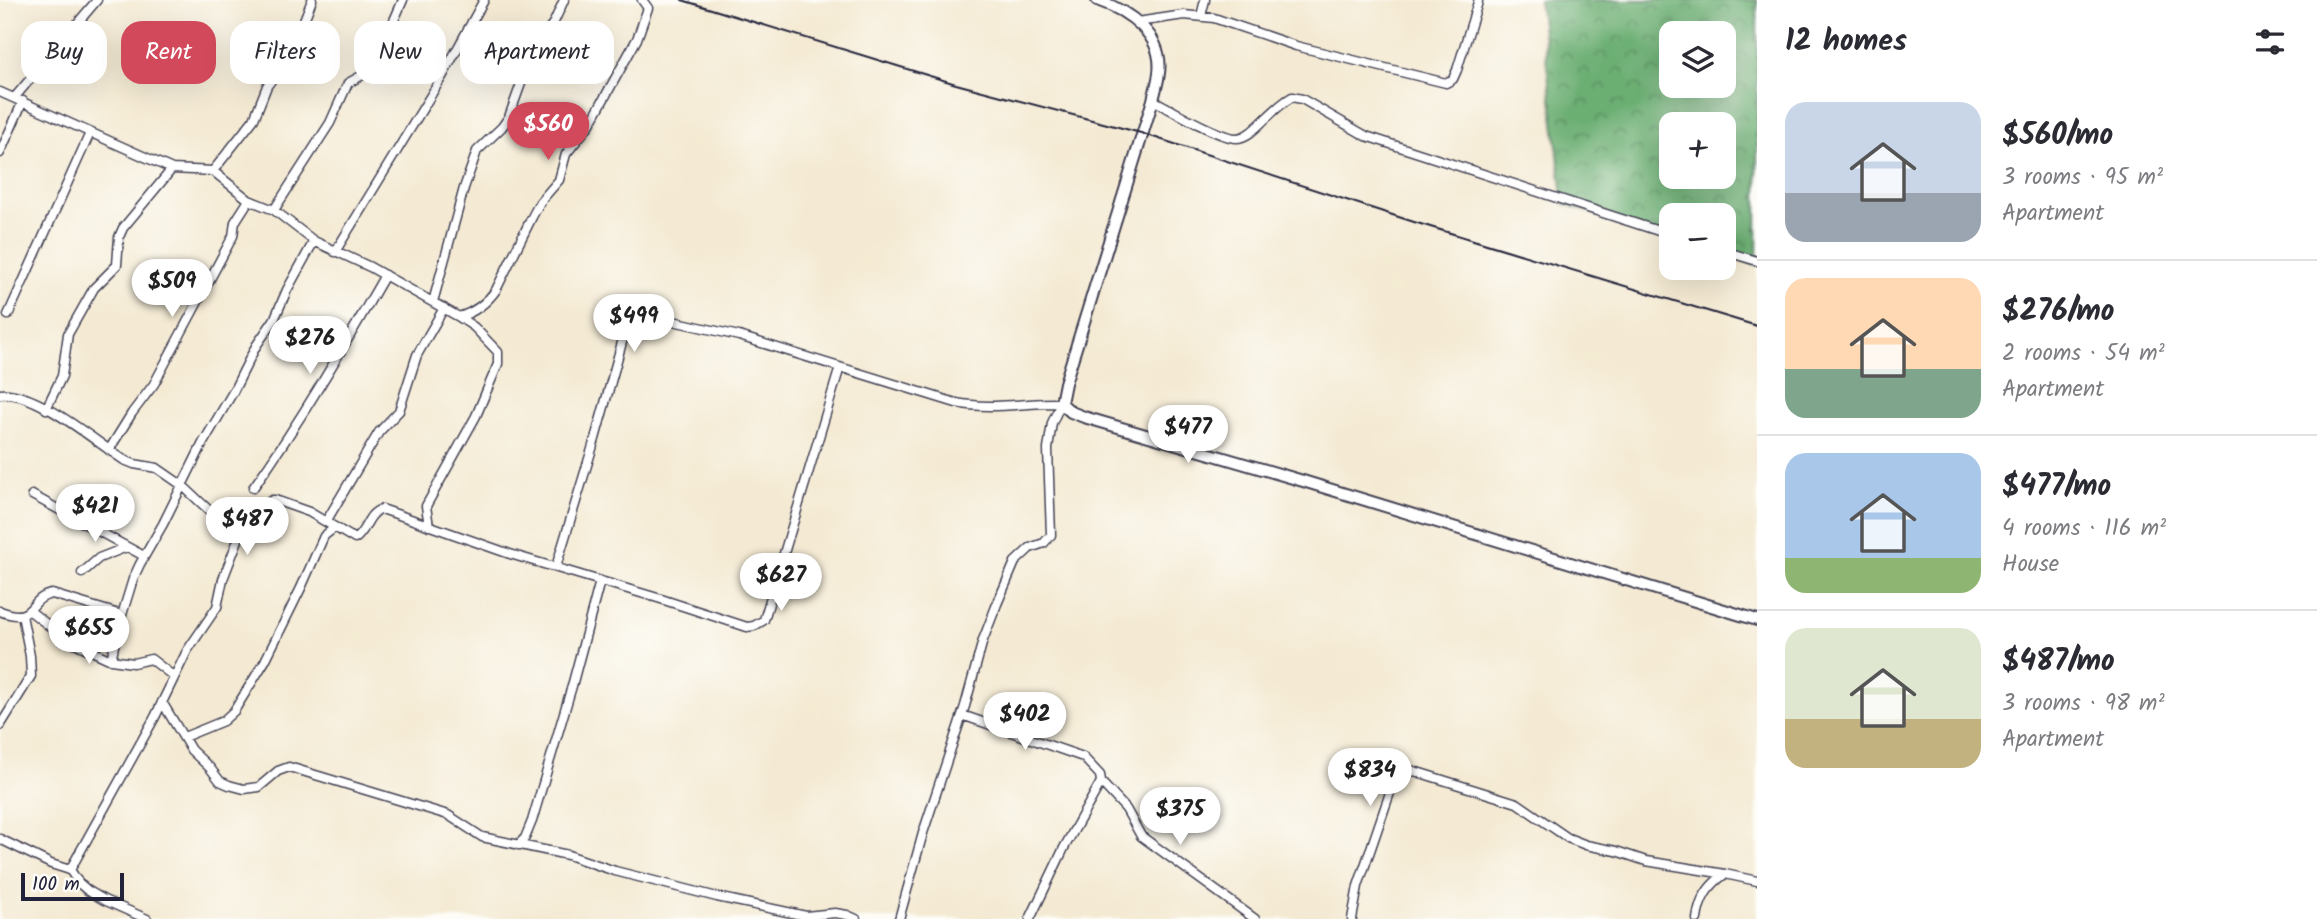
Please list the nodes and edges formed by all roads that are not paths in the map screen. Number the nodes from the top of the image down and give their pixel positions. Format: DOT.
graph roads {
  1 [pos="97,0"];
  2 [pos="312,0"];
  3 [pos="403,0"];
  4 [pos="484,0"];
  5 [pos="564,0"];
  6 [pos="642,0"];
  7 [pos="1097,0"];
  8 [pos="1205,0"];
  9 [pos="1478,2"];
  10 [pos="1201,16"];
  11 [pos="1137,22"];
  12 [pos="0,92"];
  13 [pos="19,99"];
  14 [pos="1153,100"];
  15 [pos="90,133"];
  16 [pos="0,153"];
  17 [pos="172,169"];
  18 [pos="213,171"];
  19 [pos="249,200"];
  20 [pos="274,210"];
  21 [pos="1659,231"];
  22 [pos="314,242"];
  23 [pos="335,252"];
  24 [pos="1736,255"];
  25 [pos="1757,261"];
  26 [pos="385,275"];
  27 [pos="433,302"];
  28 [pos="443,308"];
  29 [pos="8,314"];
  30 [pos="459,317"];
  31 [pos="840,367"];
  32 [pos="0,394"];
  33 [pos="1061,403"];
  34 [pos="46,409"];
  35 [pos="109,450"];
  36 [pos="183,486"];
  37 [pos="253,488"];
  38 [pos="32,495"];
  39 [pos="327,520"];
  40 [pos="429,526"];
  41 [pos="334,528"];
  42 [pos="241,532"];
  43 [pos="127,547"];
  44 [pos="144,556"];
  45 [pos="556,567"];
  46 [pos="82,573"];
  47 [pos="600,581"];
  48 [pos="0,611"];
  49 [pos="26,613"];
  50 [pos="122,615"];
  51 [pos="1757,620"];
  52 [pos="111,660"];
  53 [pos="173,676"];
  54 [pos="162,702"];
  55 [pos="962,715"];
  56 [pos="0,726"];
  57 [pos="184,737"];
  58 [pos="1101,782"];
  59 [pos="0,839"];
  60 [pos="517,845"];
  61 [pos="70,870"];
  62 [pos="1725,874"];
  63 [pos="1757,880"];
  64 [pos="147,919"];
  65 [pos="856,919"];
  66 [pos="899,919"];
  67 [pos="1030,919"];
  68 [pos="1255,919"];
  69 [pos="1352,919"];
  70 [pos="1697,919"];
  1 -- 13 [label="street"];
  2 -- 18 [label="street"];
  3 -- 20 [label="street"];
  4 -- 23 [label="street"];
  5 -- 27 [label="street"];
  6 -- 30 [label="street"];
  7 -- 11 [label="street"];
  8 -- 10 [label="street"];
  9 -- 10 [label="street"];
  10 -- 11 [label="street"];
  11 -- 14 [label="street"];
  12 -- 13 [label="street"];
  13 -- 15 [label="street"];
  13 -- 16 [label="street"];
  14 -- 21 [label="street"];
  14 -- 33 [label="street"];
  15 -- 17 [label="street"];
  15 -- 29 [label="street"];
  17 -- 18 [label="street"];
  17 -- 34 [label="street"];
  18 -- 19 [label="street"];
  19 -- 20 [label="street"];
  19 -- 35 [label="street"];
  20 -- 22 [label="street"];
  22 -- 23 [label="street"];
  22 -- 36 [label="street"];
  23 -- 26 [label="street"];
  24 -- 25 [label="street"];
  26 -- 27 [label="street"];
  26 -- 37 [label="street"];
  27 -- 28 [label="street"];
  28 -- 30 [label="street"];
  28 -- 39 [label="street"];
  30 -- 40 [label="street"];
  31 -- 33 [label="street"];
  31 -- 45 [label="street"];
  31 -- 47 [label="street"];
  32 -- 34 [label="street"];
  33 -- 51 [label="street"];
  33 -- 55 [label="street"];
  34 -- 35 [label="street"];
  35 -- 36 [label="street"];
  36 -- 42 [label="street"];
  36 -- 44 [label="street"];
  38 -- 43 [label="street"];
  39 -- 41 [label="street"];
  39 -- 42 [label="street"];
  40 -- 41 [label="street"];
  40 -- 45 [label="street"];
  41 -- 57 [label="street"];
  42 -- 53 [label="street"];
  43 -- 44 [label="street"];
  43 -- 46 [label="street"];
  44 -- 50 [label="street"];
  45 -- 47 [label="street"];
  47 -- 60 [label="street"];
  48 -- 49 [label="street"];
  49 -- 50 [label="street"];
  49 -- 52 [label="street"];
  49 -- 56 [label="street"];
  50 -- 52 [label="street"];
  52 -- 53 [label="street"];
  53 -- 54 [label="street"];
  54 -- 57 [label="street"];
  54 -- 61 [label="street"];
  55 -- 58 [label="street"];
  55 -- 66 [label="street"];
  57 -- 60 [label="street"];
  58 -- 67 [label="street"];
  58 -- 68 [label="street"];
  59 -- 61 [label="street"];
  60 -- 65 [label="street"];
  61 -- 64 [label="street"];
  62 -- 63 [label="street"];
  62 -- 69 [label="street"];
  62 -- 70 [label="street"];
}
